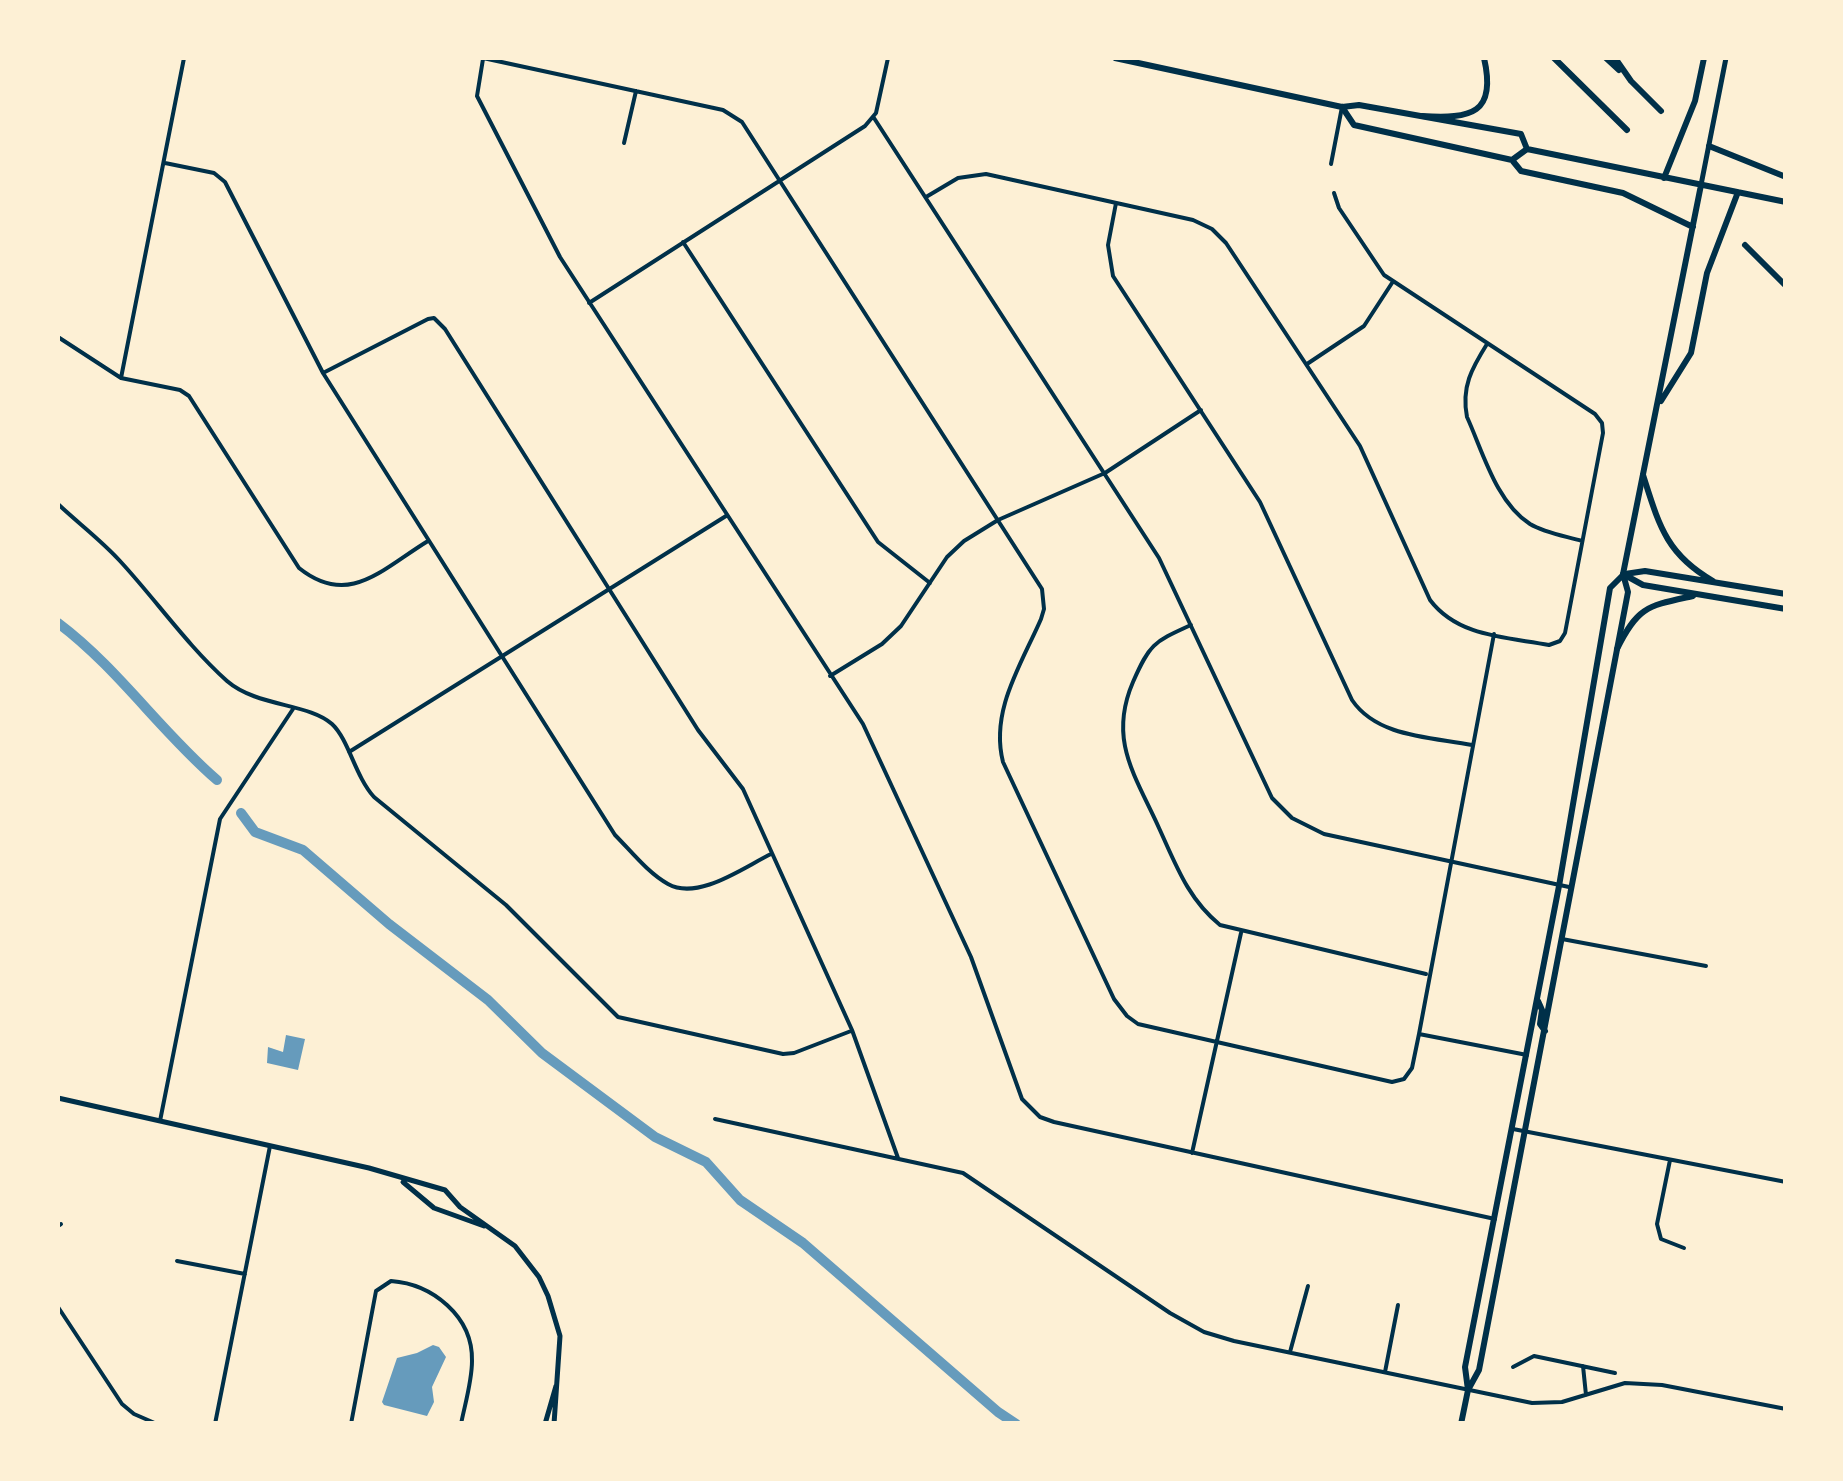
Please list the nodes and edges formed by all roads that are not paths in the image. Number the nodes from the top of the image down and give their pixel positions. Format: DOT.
graph roads {
  1 [pos="184,58"];
  2 [pos="483,58"];
  3 [pos="888,58"];
  4 [pos="1115,58"];
  5 [pos="1484,58"];
  6 [pos="1554,58"];
  7 [pos="1606,58"];
  8 [pos="1615,58"];
  9 [pos="1704,58"];
  10 [pos="1726,58"];
  11 [pos="1631,81"];
  12 [pos="636,91"];
  13 [pos="1342,107"];
  14 [pos="1661,111"];
  15 [pos="1422,116"];
  16 [pos="874,118"];
  17 [pos="1627,130"];
  18 [pos="624,142"];
  19 [pos="1709,146"];
  20 [pos="1526,149"];
  21 [pos="1512,160"];
  22 [pos="165,163"];
  23 [pos="1330,164"];
  24 [pos="1786,177"];
  25 [pos="1664,178"];
  26 [pos="780,182"];
  27 [pos="1701,185"];
  28 [pos="1738,192"];
  29 [pos="1334,193"];
  30 [pos="926,197"];
  31 [pos="1786,202"];
  32 [pos="1116,203"];
  33 [pos="1693,227"];
  34 [pos="683,242"];
  35 [pos="1744,246"];
  36 [pos="1393,282"];
  37 [pos="1786,286"];
  38 [pos="588,303"];
  39 [pos="58,337"];
  40 [pos="1487,344"];
  41 [pos="1307,364"];
  42 [pos="323,373"];
  43 [pos="121,378"];
  44 [pos="1658,407"];
  45 [pos="1202,410"];
  46 [pos="1104,473"];
  47 [pos="1643,475"];
  48 [pos="58,504"];
  49 [pos="726,516"];
  50 [pos="998,520"];
  51 [pos="428,541"];
  52 [pos="1582,541"];
  53 [pos="1624,574"];
  54 [pos="930,583"];
  55 [pos="1719,584"];
  56 [pos="609,589"];
  57 [pos="1699,594"];
  58 [pos="1786,594"];
  59 [pos="1786,609"];
  60 [pos="1191,625"];
  61 [pos="1494,634"];
  62 [pos="1617,649"];
  63 [pos="502,656"];
  64 [pos="830,676"];
  65 [pos="293,710"];
  66 [pos="1472,745"];
  67 [pos="348,753"];
  68 [pos="773,853"];
  69 [pos="1451,861"];
  70 [pos="1559,886"];
  71 [pos="1572,888"];
  72 [pos="1242,932"];
  73 [pos="1562,939"];
  74 [pos="1706,966"];
  75 [pos="1428,975"];
  76 [pos="1538,1000"];
  77 [pos="852,1030"];
  78 [pos="1545,1031"];
  79 [pos="1419,1034"];
  80 [pos="1216,1043"];
  81 [pos="1527,1055"];
  82 [pos="58,1098"];
  83 [pos="716,1119"];
  84 [pos="160,1121"];
  85 [pos="1513,1129"];
  86 [pos="1526,1132"];
  87 [pos="270,1146"];
  88 [pos="1192,1153"];
  89 [pos="898,1158"];
  90 [pos="1670,1160"];
  91 [pos="398,1178"];
  92 [pos="1786,1182"];
  93 [pos="1495,1219"];
  94 [pos="491,1230"];
  95 [pos="1684,1248"];
  96 [pos="176,1262"];
  97 [pos="244,1274"];
  98 [pos="1308,1286"];
  99 [pos="1398,1304"];
  100 [pos="58,1308"];
  101 [pos="1290,1352"];
  102 [pos="1513,1366"];
  103 [pos="1582,1366"];
  104 [pos="1385,1372"];
  105 [pos="1615,1373"];
  106 [pos="557,1384"];
  107 [pos="1468,1390"];
  108 [pos="1586,1395"];
  109 [pos="1786,1409"];
  110 [pos="157,1424"];
  111 [pos="215,1424"];
  112 [pos="350,1424"];
  113 [pos="461,1424"];
  114 [pos="544,1424"];
  115 [pos="554,1424"];
  116 [pos="1461,1424"];
  1 -- 22 [label="street"];
  2 -- 12 [label="street"];
  2 -- 38 [label="street"];
  3 -- 16 [label="street"];
  4 -- 13 [label="main road"];
  5 -- 15 [label="main road"];
  6 -- 17 [label="main road"];
  7 -- 11 [label="main road"];
  8 -- 11 [label="main road"];
  9 -- 25 [label="main road"];
  10 -- 19 [label="street"];
  11 -- 14 [label="main road"];
  12 -- 18 [label="street"];
  12 -- 26 [label="street"];
  13 -- 15 [label="main road"];
  13 -- 21 [label="main road"];
  13 -- 23 [label="street"];
  15 -- 20 [label="main road"];
  16 -- 26 [label="street"];
  16 -- 30 [label="street"];
  19 -- 24 [label="main road"];
  19 -- 27 [label="street"];
  20 -- 21 [label="main road"];
  20 -- 25 [label="main road"];
  21 -- 33 [label="main road"];
  22 -- 42 [label="street"];
  22 -- 43 [label="street"];
  25 -- 27 [label="main road"];
  26 -- 34 [label="street"];
  26 -- 50 [label="street"];
  27 -- 28 [label="main road"];
  27 -- 33 [label="main road"];
  28 -- 31 [label="main road"];
  28 -- 44 [label="main road"];
  29 -- 36 [label="street"];
  30 -- 32 [label="street"];
  30 -- 46 [label="street"];
  32 -- 41 [label="street"];
  32 -- 45 [label="street"];
  33 -- 44 [label="main road"];
  34 -- 38 [label="street"];
  34 -- 54 [label="street"];
  35 -- 37 [label="main road"];
  36 -- 40 [label="street"];
  36 -- 41 [label="street"];
  38 -- 49 [label="street"];
  39 -- 43 [label="street"];
  40 -- 52 [label="street"];
  40 -- 52 [label="street"];
  41 -- 61 [label="street"];
  42 -- 51 [label="street"];
  42 -- 56 [label="street"];
  43 -- 51 [label="street"];
  44 -- 47 [label="main road"];
  45 -- 46 [label="street"];
  45 -- 66 [label="street"];
  46 -- 50 [label="street"];
  46 -- 60 [label="street"];
  47 -- 53 [label="main road"];
  47 -- 55 [label="main road"];
  48 -- 65 [label="street"];
  49 -- 56 [label="street"];
  49 -- 64 [label="street"];
  50 -- 54 [label="street"];
  50 -- 80 [label="street"];
  51 -- 63 [label="street"];
  52 -- 61 [label="street"];
  53 -- 55 [label="main road"];
  53 -- 57 [label="main road"];
  53 -- 62 [label="main road"];
  53 -- 70 [label="main road"];
  54 -- 64 [label="street"];
  55 -- 58 [label="main road"];
  56 -- 63 [label="street"];
  56 -- 68 [label="street"];
  57 -- 59 [label="main road"];
  57 -- 62 [label="main road"];
  60 -- 69 [label="street"];
  60 -- 72 [label="street"];
  61 -- 66 [label="street"];
  62 -- 71 [label="main road"];
  63 -- 67 [label="street"];
  63 -- 68 [label="street"];
  64 -- 88 [label="street"];
  65 -- 67 [label="street"];
  65 -- 84 [label="street"];
  66 -- 69 [label="street"];
  67 -- 77 [label="street"];
  68 -- 77 [label="street"];
  69 -- 70 [label="street"];
  69 -- 75 [label="street"];
  70 -- 71 [label="street"];
  70 -- 76 [label="main road"];
  71 -- 73 [label="main road"];
  72 -- 75 [label="street"];
  72 -- 80 [label="street"];
  73 -- 74 [label="street"];
  73 -- 78 [label="main road"];
  75 -- 79 [label="street"];
  76 -- 78 [label="main road"];
  76 -- 81 [label="main road"];
  77 -- 89 [label="street"];
  78 -- 86 [label="main road"];
  79 -- 80 [label="street"];
  79 -- 81 [label="street"];
  80 -- 88 [label="street"];
  81 -- 85 [label="main road"];
  82 -- 84 [label="street"];
  83 -- 89 [label="street"];
  84 -- 87 [label="street"];
  85 -- 86 [label="street"];
  85 -- 93 [label="main road"];
  86 -- 90 [label="street"];
  86 -- 107 [label="main road"];
  87 -- 91 [label="street"];
  87 -- 97 [label="street"];
  88 -- 93 [label="street"];
  89 -- 101 [label="street"];
  90 -- 92 [label="street"];
  90 -- 95 [label="street"];
  91 -- 94 [label="street"];
  91 -- 94 [label="street"];
  93 -- 107 [label="main road"];
  94 -- 106 [label="street"];
  96 -- 97 [label="street"];
  97 -- 111 [label="street"];
  98 -- 101 [label="street"];
  99 -- 104 [label="street"];
  100 -- 110 [label="street"];
  101 -- 104 [label="street"];
  102 -- 103 [label="street"];
  103 -- 105 [label="street"];
  103 -- 108 [label="street"];
  104 -- 107 [label="street"];
  106 -- 114 [label="street"];
  106 -- 115 [label="street"];
  107 -- 108 [label="street"];
  107 -- 116 [label="main road"];
  108 -- 109 [label="street"];
  112 -- 113 [label="street"];
}
